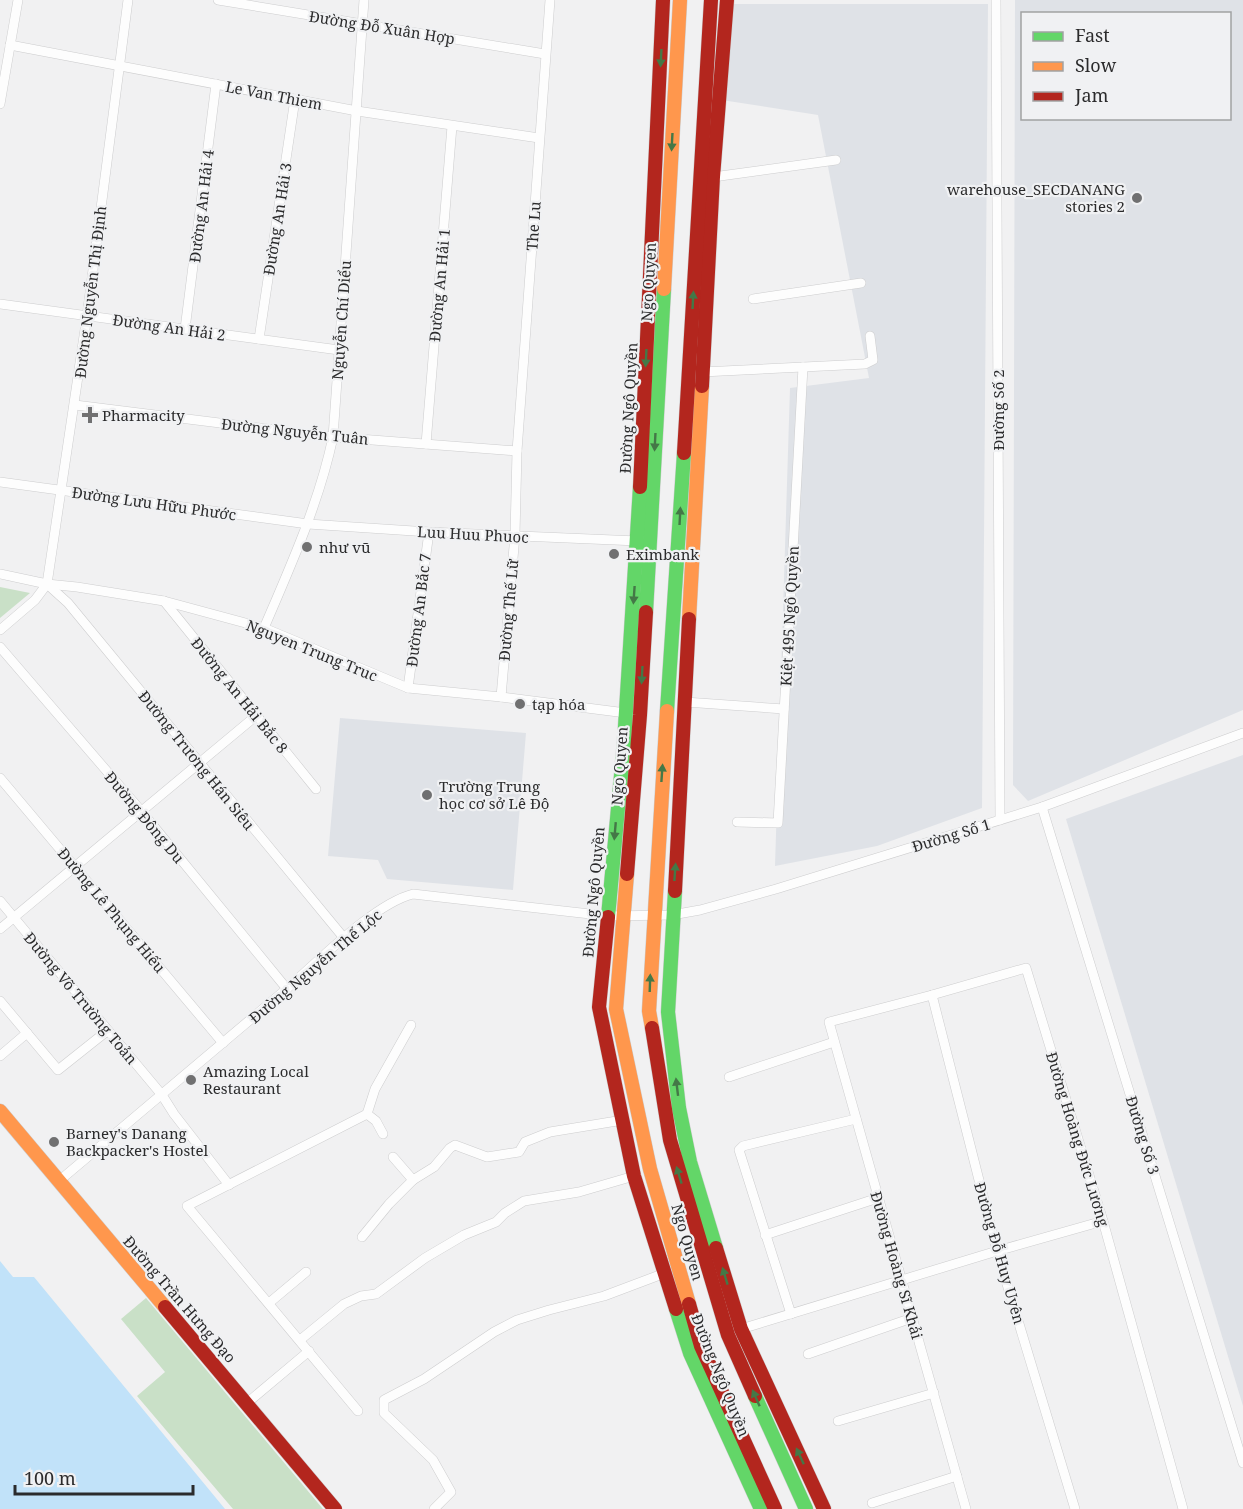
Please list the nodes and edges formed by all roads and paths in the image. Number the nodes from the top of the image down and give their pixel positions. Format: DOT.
graph roads {
  1 [pos="18,0"];
  2 [pos="128,0"];
  3 [pos="218,0"];
  4 [pos="364,0"];
  5 [pos="549,0"];
  6 [pos="663,0"];
  7 [pos="680,0"];
  8 [pos="711,0"];
  9 [pos="727,0"];
  10 [pos="996,0"];
  11 [pos="362,24"];
  12 [pos="10,45"];
  13 [pos="545,54"];
  14 [pos="118,67"];
  15 [pos="216,84"];
  16 [pos="295,99"];
  17 [pos="0,104"];
  18 [pos="357,111"];
  19 [pos="452,126"];
  20 [pos="539,138"];
  21 [pos="836,160"];
  22 [pos="713,177"];
  23 [pos="861,283"];
  24 [pos="753,300"];
  25 [pos="0,304"];
  26 [pos="87,316"];
  27 [pos="185,328"];
  28 [pos="870,336"];
  29 [pos="259,339"];
  30 [pos="339,350"];
  31 [pos="803,367"];
  32 [pos="702,372"];
  33 [pos="75,405"];
  34 [pos="333,437"];
  35 [pos="426,444"];
  36 [pos="516,451"];
  37 [pos="0,482"];
  38 [pos="62,491"];
  39 [pos="308,524"];
  40 [pos="429,532"];
  41 [pos="515,536"];
  42 [pos="638,542"];
  43 [pos="0,574"];
  44 [pos="47,584"];
  45 [pos="164,601"];
  46 [pos="264,628"];
  47 [pos="0,630"];
  48 [pos="0,647"];
  49 [pos="408,688"];
  50 [pos="501,697"];
  51 [pos="685,702"];
  52 [pos="784,709"];
  53 [pos="626,713"];
  54 [pos="257,715"];
  55 [pos="1243,733"];
  56 [pos="198,763"];
  57 [pos="0,778"];
  58 [pos="316,789"];
  59 [pos="1042,807"];
  60 [pos="142,812"];
  61 [pos="1000,820"];
  62 [pos="736,822"];
  63 [pos="75,867"];
  64 [pos="0,901"];
  65 [pos="672,915"];
  66 [pos="608,916"];
  67 [pos="624,916"];
  68 [pos="653,916"];
  69 [pos="14,918"];
  70 [pos="0,929"];
  71 [pos="344,938"];
  72 [pos="287,989"];
  73 [pos="932,995"];
  74 [pos="0,1001"];
  75 [pos="828,1022"];
  76 [pos="411,1025"];
  77 [pos="107,1031"];
  78 [pos="27,1033"];
  79 [pos="834,1042"];
  80 [pos="223,1043"];
  81 [pos="0,1056"];
  82 [pos="729,1077"];
  83 [pos="162,1095"];
  84 [pos="0,1111"];
  85 [pos="368,1114"];
  86 [pos="856,1119"];
  87 [pos="623,1120"];
  88 [pos="384,1134"];
  89 [pos="393,1157"];
  90 [pos="634,1176"];
  91 [pos="413,1180"];
  92 [pos="59,1181"];
  93 [pos="229,1185"];
  94 [pos="878,1198"];
  95 [pos="1103,1221"];
  96 [pos="765,1235"];
  97 [pos="362,1237"];
  98 [pos="997,1251"];
  99 [pos="306,1272"];
  100 [pos="665,1273"];
  101 [pos="902,1280"];
  102 [pos="269,1303"];
  103 [pos="791,1314"];
  104 [pos="912,1318"];
  105 [pos="741,1329"];
  106 [pos="300,1340"];
  107 [pos="309,1351"];
  108 [pos="808,1354"];
  109 [pos="934,1393"];
  110 [pos="247,1403"];
  111 [pos="358,1411"];
  112 [pos="838,1421"];
  113 [pos="1243,1463"];
  114 [pos="957,1476"];
  115 [pos="872,1503"];
  116 [pos="437,1508"];
  117 [pos="335,1509"];
  118 [pos="761,1509"];
  119 [pos="776,1509"];
  120 [pos="806,1509"];
  121 [pos="824,1509"];
  122 [pos="966,1509"];
  123 [pos="1075,1509"];
  124 [pos="1183,1509"];
  1 -- 12 [label="street"];
  2 -- 14 [label="street, Đường Nguyễn Thị Định"];
  3 -- 11 [label="street, Đường Đỗ Xuân Hợp"];
  4 -- 11 [label="street, Nguyễn Chí Diểu"];
  5 -- 13 [label="street, The Lu"];
  6 -- 42 [label="main road, Đường Ngô Quyền, one-way"];
  7 -- 67 [label="main road, Ngo Quyen, one-way"];
  68 -- 8 [label="main road, Ngo Quyen, one-way"];
  9 -- 22 [label="main road"];
  10 -- 61 [label="street, Đường Số 2"];
  11 -- 13 [label="street, Đường Đỗ Xuân Hợp"];
  11 -- 18 [label="street, Nguyễn Chí Diểu"];
  12 -- 14 [label="street, Le Van Thiem"];
  12 -- 17 [label="street"];
  13 -- 20 [label="street, The Lu"];
  14 -- 15 [label="street, Le Van Thiem"];
  14 -- 26 [label="street, Đường Nguyễn Thị Định"];
  15 -- 16 [label="street, Le Van Thiem"];
  15 -- 27 [label="street, Đường An Hải 4"];
  16 -- 18 [label="street, Le Van Thiem"];
  16 -- 29 [label="street, Đường An Hải 3"];
  18 -- 19 [label="street, Le Van Thiem"];
  18 -- 30 [label="street, Nguyễn Chí Diểu"];
  19 -- 20 [label="street, Le Van Thiem"];
  19 -- 35 [label="street, Đường An Hải 1"];
  20 -- 36 [label="street, The Lu"];
  21 -- 22 [label="street"];
  22 -- 32 [label="main road"];
  23 -- 24 [label="street"];
  25 -- 26 [label="street, Đường An Hải 2"];
  26 -- 27 [label="street, Đường An Hải 2"];
  26 -- 33 [label="street, Đường Nguyễn Thị Định"];
  27 -- 29 [label="street, Đường An Hải 2"];
  28 -- 31 [label="street"];
  29 -- 30 [label="street, Đường An Hải 2"];
  30 -- 34 [label="street, Nguyễn Chí Diểu"];
  31 -- 32 [label="street"];
  31 -- 52 [label="street, Kiệt 495 Ngô Quyền"];
  32 -- 51 [label="main road"];
  33 -- 34 [label="street, Đường Nguyễn Tuân"];
  33 -- 38 [label="street, Đường Nguyễn Thị Định"];
  34 -- 35 [label="street, Đường Nguyễn Tuân"];
  34 -- 39 [label="street, Nguyễn Chí Diểu"];
  35 -- 36 [label="street, Đường Nguyễn Tuân"];
  36 -- 41 [label="street, Đường Thế Lữ"];
  37 -- 38 [label="street, Đường Lưu Hữu Phước"];
  38 -- 39 [label="street, Đường Lưu Hữu Phước"];
  38 -- 44 [label="street, Đường Nguyễn Thị Định"];
  39 -- 40 [label="street, Luu Huu Phuoc"];
  39 -- 46 [label="street, Nguyễn Chí Diểu"];
  40 -- 41 [label="street, Luu Huu Phuoc"];
  40 -- 49 [label="street, Đường An Bắc 7"];
  41 -- 42 [label="street, Luu Huu Phuoc"];
  41 -- 50 [label="street, Đường Thế Lữ"];
  42 -- 53 [label="main road, Đường Ngô Quyền, one-way"];
  43 -- 44 [label="street, Nguyen Trung Truc"];
  44 -- 45 [label="street, Nguyen Trung Truc"];
  44 -- 47 [label="street"];
  44 -- 56 [label="street, Đường Trương Hán Siêu"];
  45 -- 46 [label="street, Nguyen Trung Truc"];
  45 -- 54 [label="street, Đường An Hải Bắc 8"];
  46 -- 49 [label="street, Nguyen Trung Truc"];
  48 -- 60 [label="street, Đường Đông Du"];
  49 -- 50 [label="street, Nguyen Trung Truc"];
  50 -- 53 [label="street, Nguyen Trung Truc"];
  51 -- 52 [label="street"];
  65 -- 51 [label="main road, one-way"];
  52 -- 62 [label="street, Kiệt 495 Ngô Quyền"];
  53 -- 66 [label="main road, Đường Ngô Quyền, one-way"];
  54 -- 56 [label="street"];
  54 -- 58 [label="street, Đường An Hải Bắc 8"];
  55 -- 59 [label="street, Đường Số 1"];
  56 -- 60 [label="street"];
  56 -- 71 [label="street, Đường Trương Hán Siêu"];
  57 -- 63 [label="street, Đường Lê Phụng Hiếu"];
  59 -- 61 [label="street, Đường Số 1"];
  59 -- 113 [label="street, Đường Số 3"];
  60 -- 63 [label="street"];
  60 -- 72 [label="street, Đường Đông Du"];
  61 -- 65 [label="street, Đường Số 1"];
  63 -- 69 [label="street"];
  63 -- 80 [label="street, Đường Lê Phụng Hiếu"];
  64 -- 69 [label="street, Đường Võ Trường Toản"];
  65 -- 68 [label="street, Đường Số 1"];
  105 -- 65 [label="main road, one-way"];
  66 -- 67 [label="street, Đường Nguyễn Thế Lộc"];
  66 -- 71 [label="street, Đường Nguyễn Thế Lộc"];
  66 -- 87 [label="main road, Đường Ngô Quyền"];
  67 -- 68 [label="street, Đường Số 1"];
  67 -- 119 [label="main road, Ngo Quyen"];
  120 -- 68 [label="main road, Ngo Quyen, one-way"];
  69 -- 70 [label="street"];
  69 -- 77 [label="street, Đường Võ Trường Toản"];
  71 -- 72 [label="street, Đường Nguyễn Thế Lộc"];
  72 -- 80 [label="street, Đường Nguyễn Thế Lộc"];
  73 -- 75 [label="street, Đường Hoàng Đức Lương"];
  73 -- 95 [label="street, Đường Hoàng Đức Lương"];
  73 -- 98 [label="street, Đường Đỗ Huy Uyên"];
  74 -- 78 [label="street"];
  75 -- 79 [label="street, Đường Hoàng Sĩ Khải"];
  76 -- 85 [label="street"];
  77 -- 78 [label="street"];
  77 -- 83 [label="street, Đường Võ Trường Toản"];
  78 -- 81 [label="street"];
  79 -- 82 [label="street"];
  79 -- 86 [label="street, Đường Hoàng Sĩ Khải"];
  80 -- 83 [label="street, Đường Nguyễn Thế Lộc"];
  83 -- 92 [label="street, Đường Nguyễn Thế Lộc"];
  83 -- 93 [label="street, Đường Võ Trường Toản"];
  84 -- 92 [label="main road, Đường Trần Hưng Đạo"];
  85 -- 88 [label="street"];
  85 -- 93 [label="street"];
  86 -- 94 [label="street, Đường Hoàng Sĩ Khải"];
  86 -- 96 [label="street"];
  87 -- 90 [label="main road, Đường Ngô Quyền"];
  87 -- 91 [label="street"];
  89 -- 91 [label="street"];
  90 -- 100 [label="main road, Đường Ngô Quyền"];
  90 -- 106 [label="street"];
  91 -- 97 [label="street"];
  92 -- 110 [label="main road, Đường Trần Hưng Đạo"];
  93 -- 102 [label="street"];
  94 -- 96 [label="street"];
  94 -- 101 [label="street, Đường Hoàng Sĩ Khải"];
  95 -- 98 [label="street"];
  95 -- 124 [label="street, Đường Hoàng Đức Lương"];
  96 -- 103 [label="street"];
  98 -- 101 [label="street"];
  98 -- 123 [label="street, Đường Đỗ Huy Uyên"];
  99 -- 102 [label="street"];
  100 -- 116 [label="street"];
  100 -- 118 [label="main road, Đường Ngô Quyền"];
  101 -- 103 [label="street"];
  101 -- 104 [label="street, Đường Hoàng Sĩ Khải"];
  102 -- 106 [label="street"];
  103 -- 105 [label="street"];
  104 -- 108 [label="street"];
  104 -- 109 [label="street, Đường Hoàng Sĩ Khải"];
  121 -- 105 [label="main road, one-way"];
  106 -- 107 [label="street"];
  107 -- 110 [label="street"];
  107 -- 111 [label="street"];
  109 -- 112 [label="street"];
  109 -- 114 [label="street, Đường Hoàng Sĩ Khải"];
  110 -- 117 [label="main road, Đường Trần Hưng Đạo"];
  114 -- 115 [label="street"];
  114 -- 122 [label="street, Đường Hoàng Sĩ Khải"];
}
